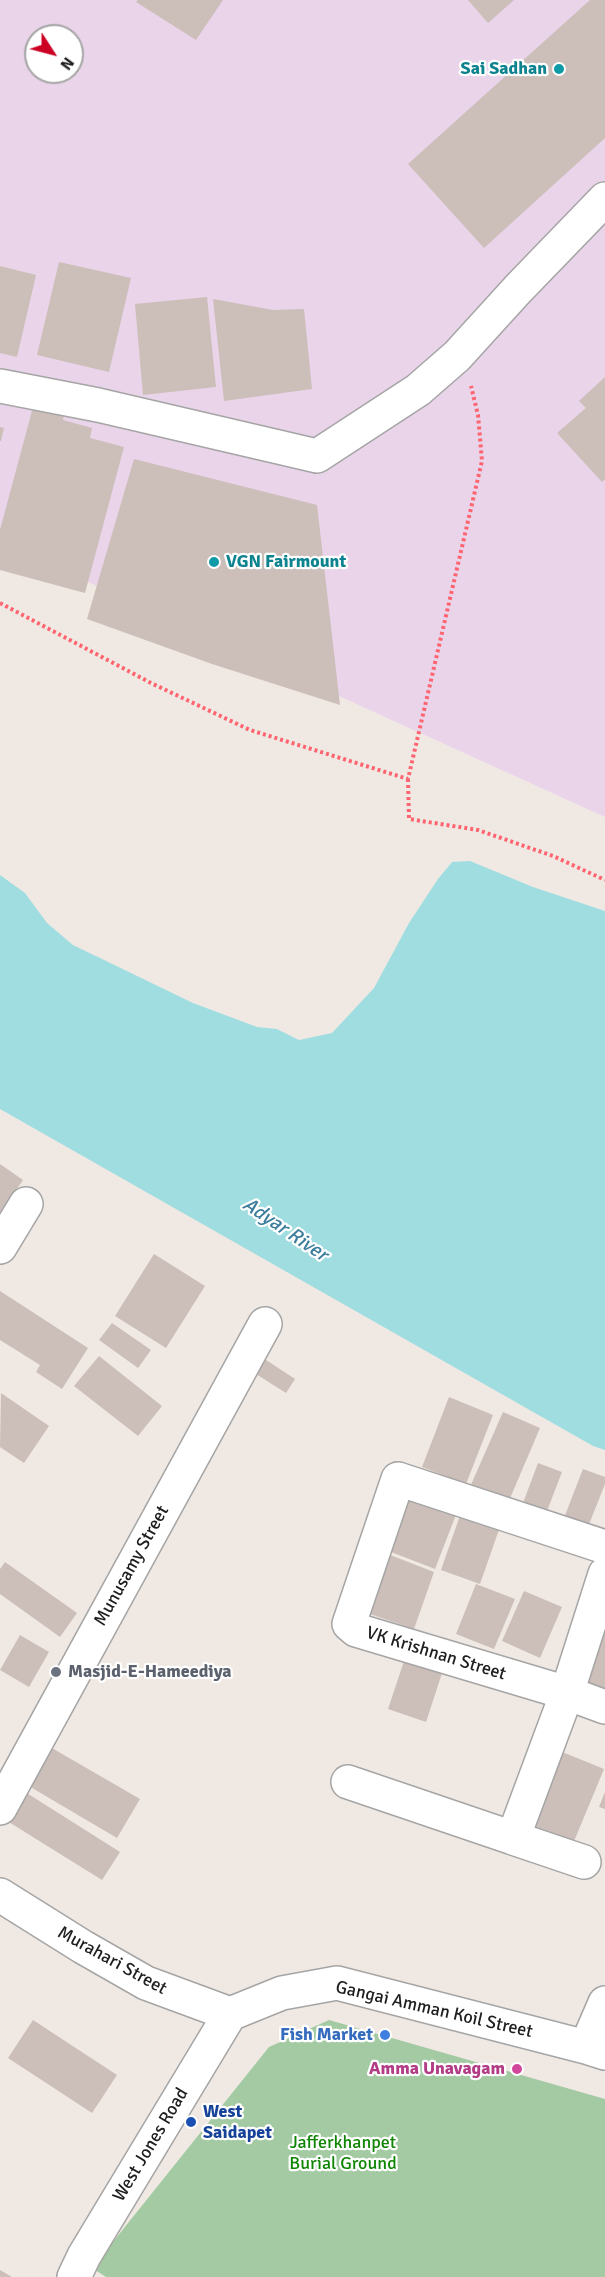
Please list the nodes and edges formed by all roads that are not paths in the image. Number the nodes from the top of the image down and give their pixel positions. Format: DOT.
graph roads {
  1 [pos="604,201"];
  2 [pos="0,386"];
  3 [pos="26,1204"];
  4 [pos="0,1247"];
  5 [pos="265,1324"];
  6 [pos="605,1547"];
  7 [pos="605,1574"];
  8 [pos="567,1693"];
  9 [pos="605,1707"];
  10 [pos="348,1782"];
  11 [pos="0,1808"];
  12 [pos="513,1838"];
  13 [pos="584,1862"];
  14 [pos="0,1896"];
  15 [pos="605,2003"];
  16 [pos="230,2014"];
  17 [pos="596,2050"];
  18 [pos="74,2277"];
  1 -- 2 [label="street"];
  3 -- 4 [label="street"];
  5 -- 11 [label="street, Munusamy Street"];
  6 -- 8 [label="street, VK Krishnan Street"];
  7 -- 8 [label="street"];
  8 -- 9 [label="street, VK Krishnan Street"];
  8 -- 12 [label="street"];
  10 -- 12 [label="street"];
  12 -- 13 [label="street"];
  14 -- 16 [label="street, Murahari Street"];
  15 -- 17 [label="street"];
  16 -- 17 [label="street, Gangai Amman Koil Street"];
  16 -- 18 [label="street, West Jones Road"];
}
